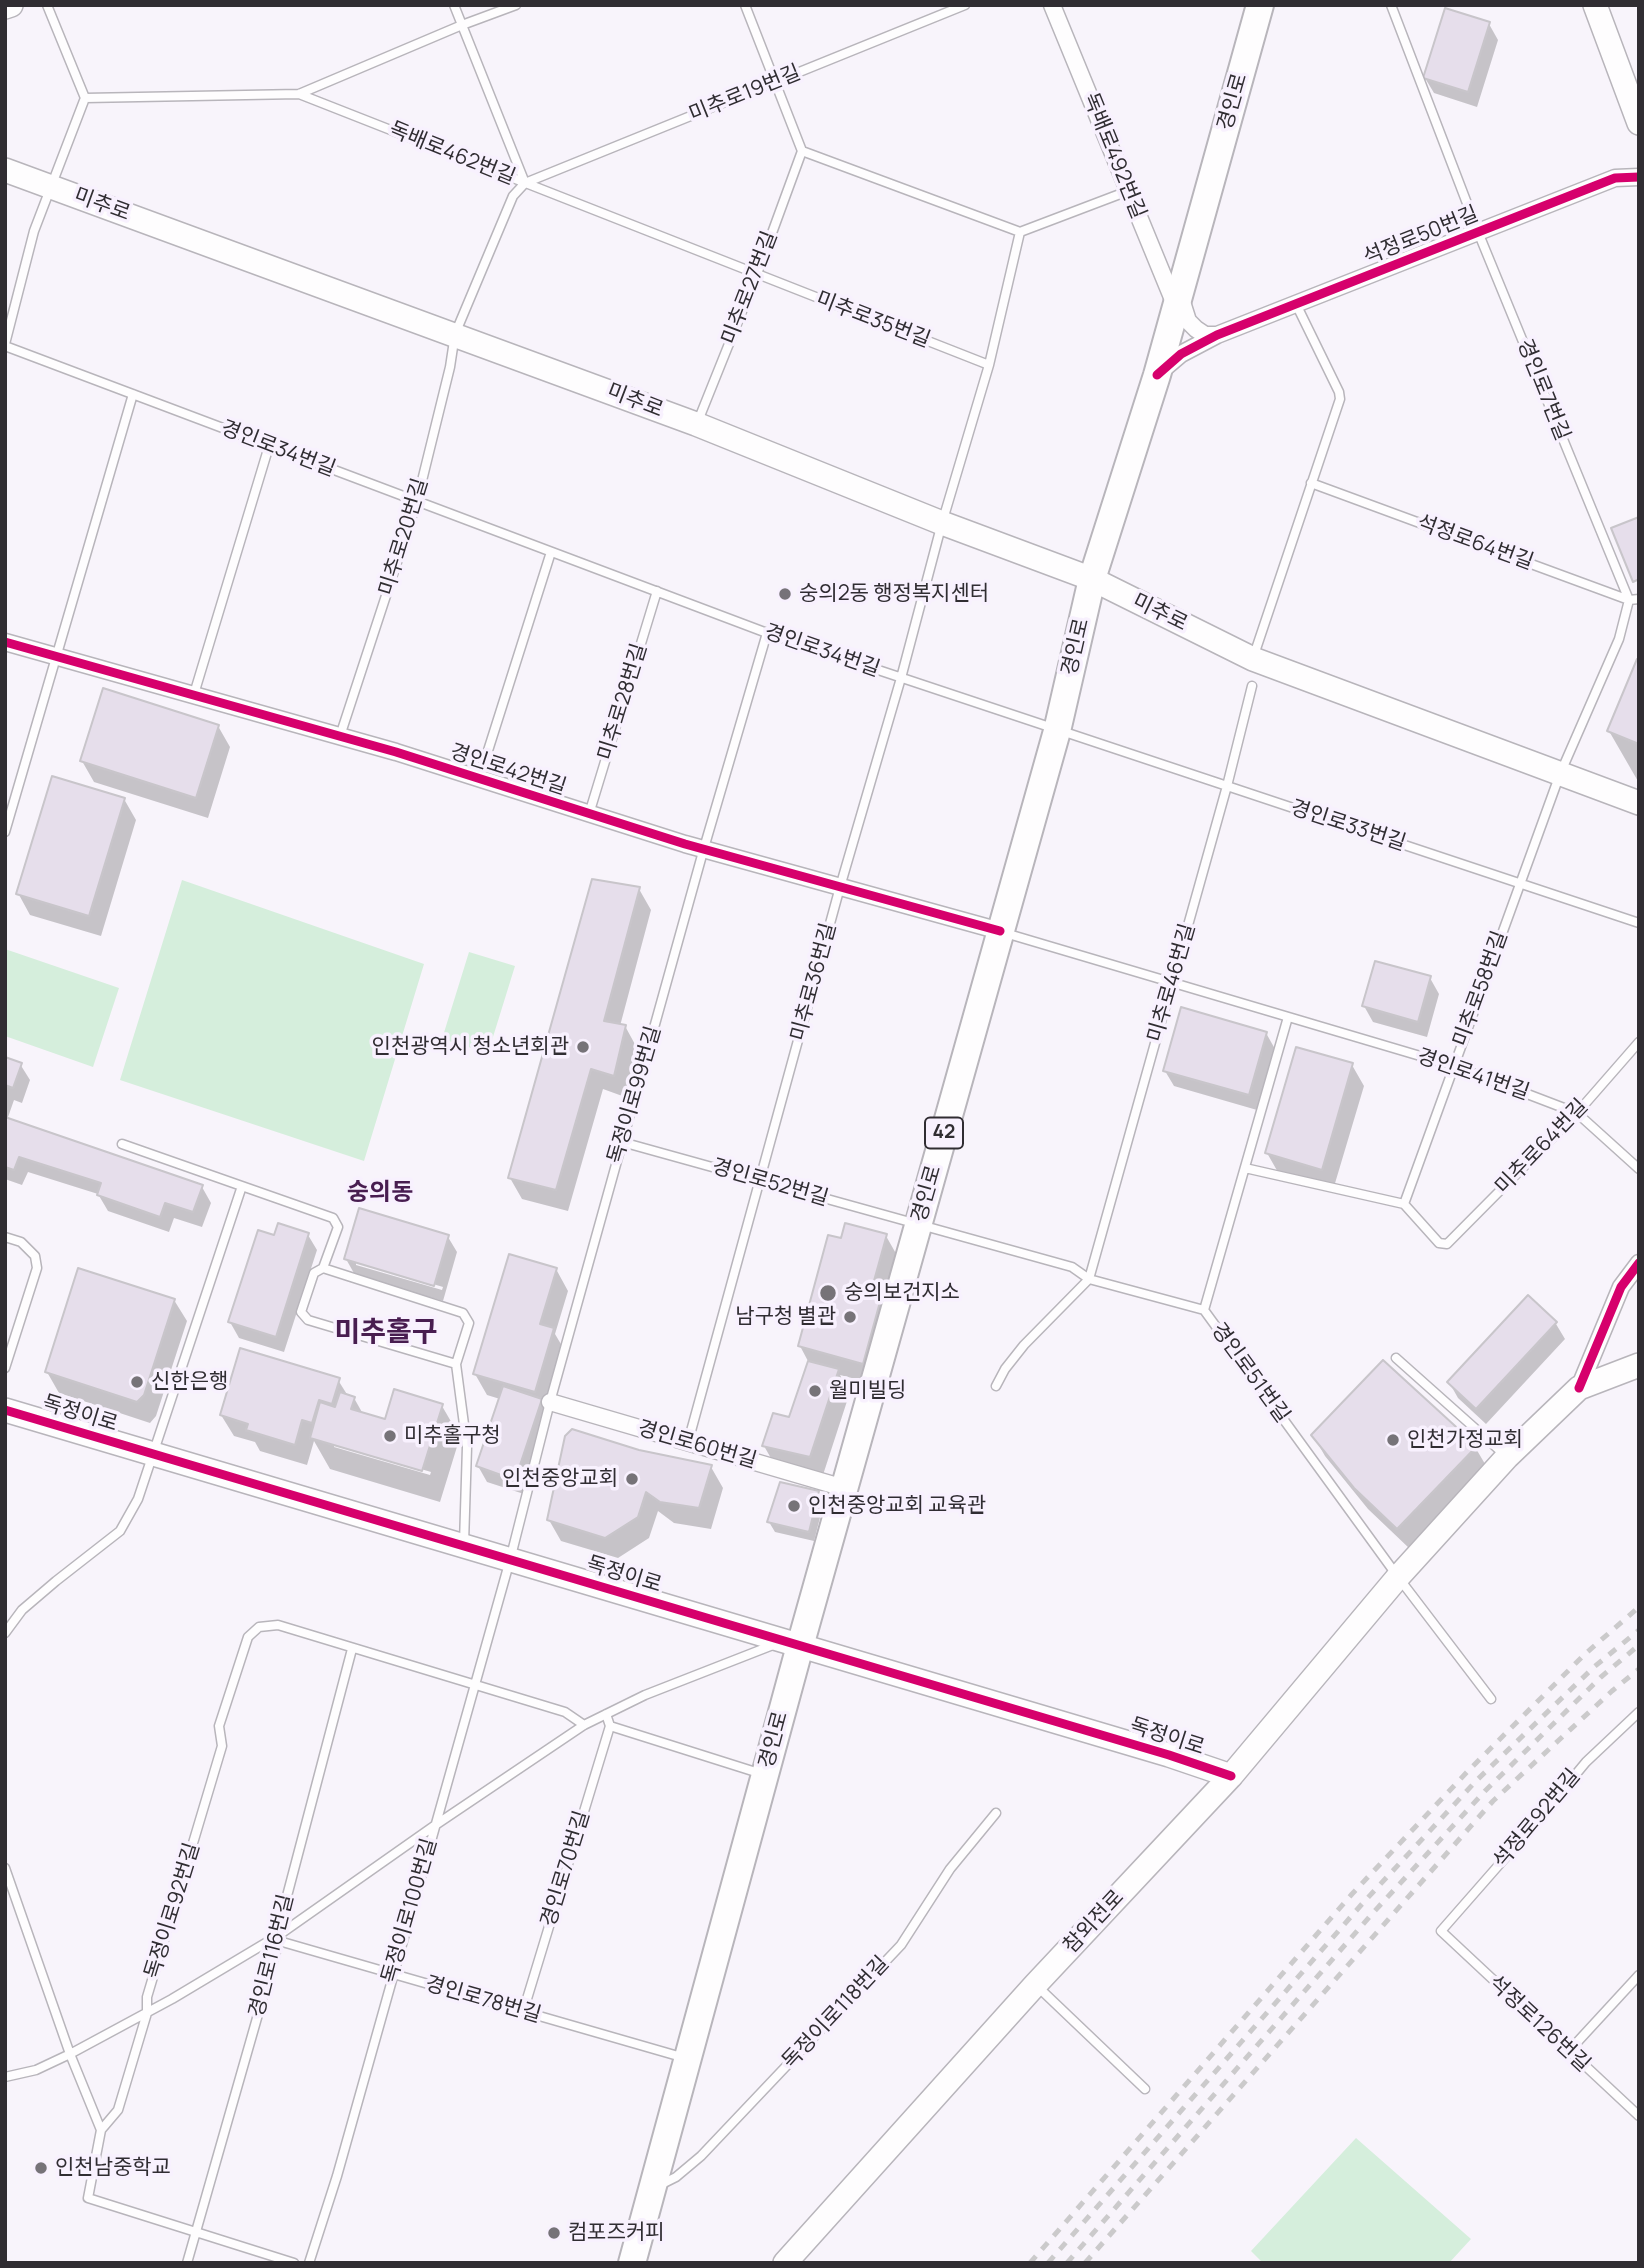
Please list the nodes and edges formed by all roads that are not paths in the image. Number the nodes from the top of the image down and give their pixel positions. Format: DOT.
graph roads {
  1 [pos="11,5"];
  2 [pos="47,5"];
  3 [pos="454,5"];
  4 [pos="516,5"];
  5 [pos="745,5"];
  6 [pos="965,5"];
  7 [pos="1052,5"];
  8 [pos="1261,5"];
  9 [pos="1391,5"];
  10 [pos="1595,5"];
  11 [pos="5,7"];
  12 [pos="462,25"];
  13 [pos="775,82"];
  14 [pos="299,94"];
  15 [pos="85,98"];
  16 [pos="1639,123"];
  17 [pos="802,151"];
  18 [pos="5,170"];
  19 [pos="1639,177"];
  20 [pos="525,183"];
  21 [pos="50,186"];
  22 [pos="1128,191"];
  23 [pos="1020,232"];
  24 [pos="1478,232"];
  25 [pos="757,274"];
  26 [pos="1177,300"];
  27 [pos="1296,304"];
  28 [pos="455,334"];
  29 [pos="1217,335"];
  30 [pos="5,345"];
  31 [pos="989,365"];
  32 [pos="1157,375"];
  33 [pos="133,394"];
  34 [pos="696,424"];
  35 [pos="269,446"];
  36 [pos="1311,483"];
  37 [pos="417,501"];
  38 [pos="942,523"];
  39 [pos="551,552"];
  40 [pos="1092,579"];
  41 [pos="657,591"];
  42 [pos="1639,599"];
  43 [pos="1629,600"];
  44 [pos="767,633"];
  45 [pos="5,642"];
  46 [pos="56,656"];
  47 [pos="1252,659"];
  48 [pos="901,678"];
  49 [pos="1252,686"];
  50 [pos="194,694"];
  51 [pos="1057,731"];
  52 [pos="340,736"];
  53 [pos="1560,774"];
  54 [pos="479,779"];
  55 [pos="1227,786"];
  56 [pos="1639,803"];
  57 [pos="589,814"];
  58 [pos="5,832"];
  59 [pos="704,848"];
  60 [pos="1520,883"];
  61 [pos="840,887"];
  62 [pos="1639,923"];
  63 [pos="1000,931"];
  64 [pos="1172,982"];
  65 [pos="1288,1017"];
  66 [pos="1639,1042"];
  67 [pos="1454,1066"];
  68 [pos="1577,1113"];
  69 [pos="622,1142"];
  70 [pos="122,1144"];
  71 [pos="1245,1168"];
  72 [pos="1639,1169"];
  73 [pos="760,1180"];
  74 [pos="242,1186"];
  75 [pos="1404,1204"];
  76 [pos="918,1224"];
  77 [pos="5,1237"];
  78 [pos="1639,1263"];
  79 [pos="323,1268"];
  80 [pos="1089,1279"];
  81 [pos="1204,1310"];
  82 [pos="1396,1358"];
  83 [pos="456,1364"];
  84 [pos="1639,1365"];
  85 [pos="5,1368"];
  86 [pos="996,1387"];
  87 [pos="1579,1388"];
  88 [pos="550,1402"];
  89 [pos="5,1409"];
  90 [pos="688,1442"];
  91 [pos="153,1453"];
  92 [pos="1507,1457"];
  93 [pos="844,1488"];
  94 [pos="464,1546"];
  95 [pos="510,1559"];
  96 [pos="1398,1577"];
  97 [pos="5,1633"];
  98 [pos="795,1644"];
  99 [pos="352,1649"];
  100 [pos="474,1685"];
  101 [pos="1491,1699"];
  102 [pos="1639,1712"];
  103 [pos="606,1714"];
  104 [pos="584,1726"];
  105 [pos="610,1726"];
  106 [pos="765,1775"];
  107 [pos="1231,1776"];
  108 [pos="996,1813"];
  109 [pos="434,1826"];
  110 [pos="5,1868"];
  111 [pos="1441,1931"];
  112 [pos="279,1938"];
  113 [pos="393,1974"];
  114 [pos="1639,1975"];
  115 [pos="1035,1984"];
  116 [pos="147,2012"];
  117 [pos="523,2012"];
  118 [pos="1569,2051"];
  119 [pos="70,2054"];
  120 [pos="687,2059"];
  121 [pos="5,2077"];
  122 [pos="1145,2089"];
  123 [pos="1639,2116"];
  124 [pos="101,2130"];
  125 [pos="652,2189"];
  126 [pos="196,2232"];
  127 [pos="187,2263"];
  128 [pos="294,2263"];
  129 [pos="309,2263"];
  130 [pos="632,2263"];
  131 [pos="785,2263"];
  1 -- 11 [label="main road"];
  2 -- 15 [label="lane"];
  3 -- 12 [label="lane"];
  4 -- 12 [label="lane, 독배로462번길"];
  5 -- 13 [label="lane"];
  6 -- 13 [label="lane, 미추로19번길"];
  7 -- 22 [label="street, 독배로492번길"];
  8 -- 26 [label="main road, 경인로 / 42"];
  9 -- 24 [label="lane, 경인로7번길"];
  10 -- 16 [label="main road"];
  12 -- 14 [label="lane, 독배로462번길"];
  12 -- 20 [label="lane, 독배로462번길"];
  13 -- 17 [label="lane"];
  13 -- 20 [label="lane, 미추로19번길"];
  14 -- 15 [label="lane, 독배로462번길"];
  14 -- 20 [label="lane, 독배로462번길"];
  15 -- 21 [label="lane"];
  17 -- 23 [label="lane"];
  17 -- 25 [label="lane, 미추로27번길"];
  18 -- 21 [label="main road, 미추로"];
  19 -- 24 [label="street, 석정로50번길"];
  20 -- 25 [label="lane"];
  20 -- 28 [label="lane"];
  21 -- 28 [label="main road, 미추로"];
  21 -- 30 [label="lane"];
  22 -- 23 [label="lane"];
  22 -- 26 [label="street, 독배로492번길"];
  23 -- 31 [label="lane"];
  24 -- 27 [label="street, 석정로50번길"];
  24 -- 43 [label="lane, 경인로7번길"];
  25 -- 31 [label="lane, 미추로35번길"];
  25 -- 34 [label="lane, 미추로27번길"];
  26 -- 29 [label="street, 독배로492번길"];
  26 -- 32 [label="main road, 경인로 / 42"];
  27 -- 29 [label="street, 석정로50번길"];
  27 -- 36 [label="lane"];
  28 -- 34 [label="main road, 미추로"];
  28 -- 37 [label="lane, 미추로20번길"];
  29 -- 32 [label="street, 석정로50번길"];
  30 -- 33 [label="lane, 경인로34번길"];
  31 -- 38 [label="lane"];
  32 -- 40 [label="main road, 경인로 / 42"];
  33 -- 35 [label="lane, 경인로34번길"];
  33 -- 46 [label="lane"];
  34 -- 38 [label="main road, 미추로"];
  35 -- 37 [label="lane, 경인로34번길"];
  35 -- 50 [label="lane"];
  36 -- 43 [label="lane, 석정로64번길"];
  36 -- 47 [label="lane"];
  37 -- 39 [label="lane, 경인로34번길"];
  37 -- 52 [label="lane, 미추로20번길"];
  38 -- 40 [label="main road, 미추로"];
  38 -- 48 [label="lane, 미추로36번길"];
  39 -- 41 [label="lane, 경인로34번길"];
  39 -- 54 [label="lane"];
  40 -- 47 [label="main road, 미추로"];
  40 -- 51 [label="main road, 경인로 / 42"];
  41 -- 44 [label="lane, 경인로34번길"];
  41 -- 57 [label="lane, 미추로28번길"];
  42 -- 43 [label="lane, 석정로64번길"];
  43 -- 53 [label="lane"];
  44 -- 48 [label="lane, 경인로34번길"];
  44 -- 59 [label="lane, 독정이로99번길"];
  45 -- 46 [label="street, 경인로42번길"];
  46 -- 50 [label="street, 경인로42번길"];
  46 -- 58 [label="lane"];
  47 -- 53 [label="main road, 미추로"];
  48 -- 51 [label="lane, 경인로34번길"];
  48 -- 61 [label="lane, 미추로36번길"];
  49 -- 55 [label="lane, 미추로46번길"];
  50 -- 52 [label="street, 경인로42번길"];
  51 -- 55 [label="lane, 경인로33번길"];
  51 -- 63 [label="main road, 경인로 / 42"];
  52 -- 54 [label="street, 경인로42번길"];
  53 -- 56 [label="main road, 미추로"];
  53 -- 60 [label="lane, 미추로58번길"];
  54 -- 57 [label="street, 경인로42번길"];
  55 -- 60 [label="lane, 경인로33번길"];
  55 -- 64 [label="lane, 미추로46번길"];
  57 -- 59 [label="street, 경인로42번길"];
  59 -- 61 [label="street, 경인로42번길"];
  59 -- 69 [label="lane, 독정이로99번길"];
  60 -- 62 [label="lane, 경인로33번길"];
  60 -- 67 [label="lane, 미추로58번길"];
  61 -- 63 [label="street, 경인로42번길"];
  61 -- 73 [label="lane, 미추로36번길"];
  63 -- 64 [label="lane, 경인로41번길"];
  63 -- 76 [label="main road, 경인로 / 42"];
  64 -- 65 [label="lane, 경인로41번길"];
  64 -- 80 [label="lane, 미추로46번길"];
  65 -- 67 [label="lane, 경인로41번길"];
  65 -- 71 [label="lane"];
  66 -- 68 [label="lane, 미추로64번길"];
  67 -- 68 [label="lane, 경인로41번길"];
  67 -- 75 [label="lane, 미추로58번길"];
  68 -- 72 [label="lane, 경인로41번길"];
  68 -- 75 [label="lane, 미추로64번길"];
  69 -- 73 [label="lane, 경인로52번길"];
  69 -- 88 [label="lane, 독정이로99번길"];
  70 -- 74 [label="lane"];
  71 -- 75 [label="lane"];
  71 -- 81 [label="lane"];
  73 -- 76 [label="lane, 경인로52번길"];
  73 -- 90 [label="lane, 미추로36번길"];
  74 -- 79 [label="lane"];
  74 -- 91 [label="lane"];
  76 -- 80 [label="lane, 경인로51번길"];
  76 -- 93 [label="main road, 경인로 / 42"];
  77 -- 85 [label="lane"];
  78 -- 87 [label="street"];
  79 -- 83 [label="lane"];
  79 -- 83 [label="lane"];
  80 -- 81 [label="lane, 경인로51번길"];
  80 -- 86 [label="lane"];
  81 -- 96 [label="lane, 경인로51번길"];
  82 -- 92 [label="lane"];
  83 -- 94 [label="lane"];
  84 -- 87 [label="main road, 참외전로"];
  87 -- 92 [label="main road, 참외전로"];
  88 -- 90 [label="street, 경인로60번길"];
  88 -- 95 [label="lane, 독정이로99번길"];
  89 -- 91 [label="main road, 독정이로"];
  90 -- 93 [label="street, 경인로60번길"];
  91 -- 94 [label="main road, 독정이로"];
  91 -- 97 [label="lane"];
  92 -- 96 [label="main road, 참외전로"];
  93 -- 98 [label="main road, 경인로 / 42"];
  94 -- 95 [label="main road, 독정이로"];
  95 -- 98 [label="main road, 독정이로"];
  95 -- 100 [label="lane, 독정이로100번길"];
  96 -- 101 [label="lane"];
  96 -- 107 [label="main road, 참외전로"];
  98 -- 103 [label="lane"];
  98 -- 106 [label="main road, 경인로 / 42"];
  98 -- 107 [label="main road, 독정이로"];
  99 -- 100 [label="lane"];
  99 -- 112 [label="lane, 경인로116번길"];
  99 -- 116 [label="lane, 독정이로92번길"];
  100 -- 104 [label="lane"];
  100 -- 109 [label="lane, 독정이로100번길"];
  102 -- 111 [label="lane, 석정로92번길"];
  103 -- 104 [label="lane"];
  103 -- 105 [label="lane"];
  104 -- 109 [label="lane"];
  105 -- 106 [label="lane"];
  105 -- 117 [label="lane, 경인로70번길"];
  106 -- 120 [label="main road, 경인로 / 42"];
  107 -- 115 [label="main road, 참외전로"];
  108 -- 125 [label="lane, 독정이로118번길"];
  109 -- 112 [label="lane"];
  109 -- 113 [label="lane, 독정이로100번길"];
  110 -- 119 [label="lane"];
  111 -- 118 [label="lane, 석정로126번길"];
  112 -- 113 [label="lane, 경인로78번길"];
  112 -- 116 [label="lane"];
  112 -- 126 [label="lane, 경인로116번길"];
  113 -- 117 [label="lane, 경인로78번길"];
  113 -- 129 [label="lane, 독정이로100번길"];
  114 -- 118 [label="lane"];
  115 -- 122 [label="lane"];
  115 -- 131 [label="main road, 참외전로"];
  116 -- 119 [label="lane"];
  116 -- 124 [label="lane, 독정이로92번길"];
  117 -- 120 [label="lane, 경인로78번길"];
  118 -- 123 [label="lane, 석정로126번길"];
  119 -- 121 [label="lane"];
  119 -- 124 [label="lane"];
  120 -- 125 [label="main road, 경인로 / 42"];
  124 -- 126 [label="lane, 독정이로92번길"];
  125 -- 130 [label="main road, 경인로 / 42"];
  126 -- 127 [label="lane, 경인로116번길"];
  126 -- 128 [label="lane"];
}
